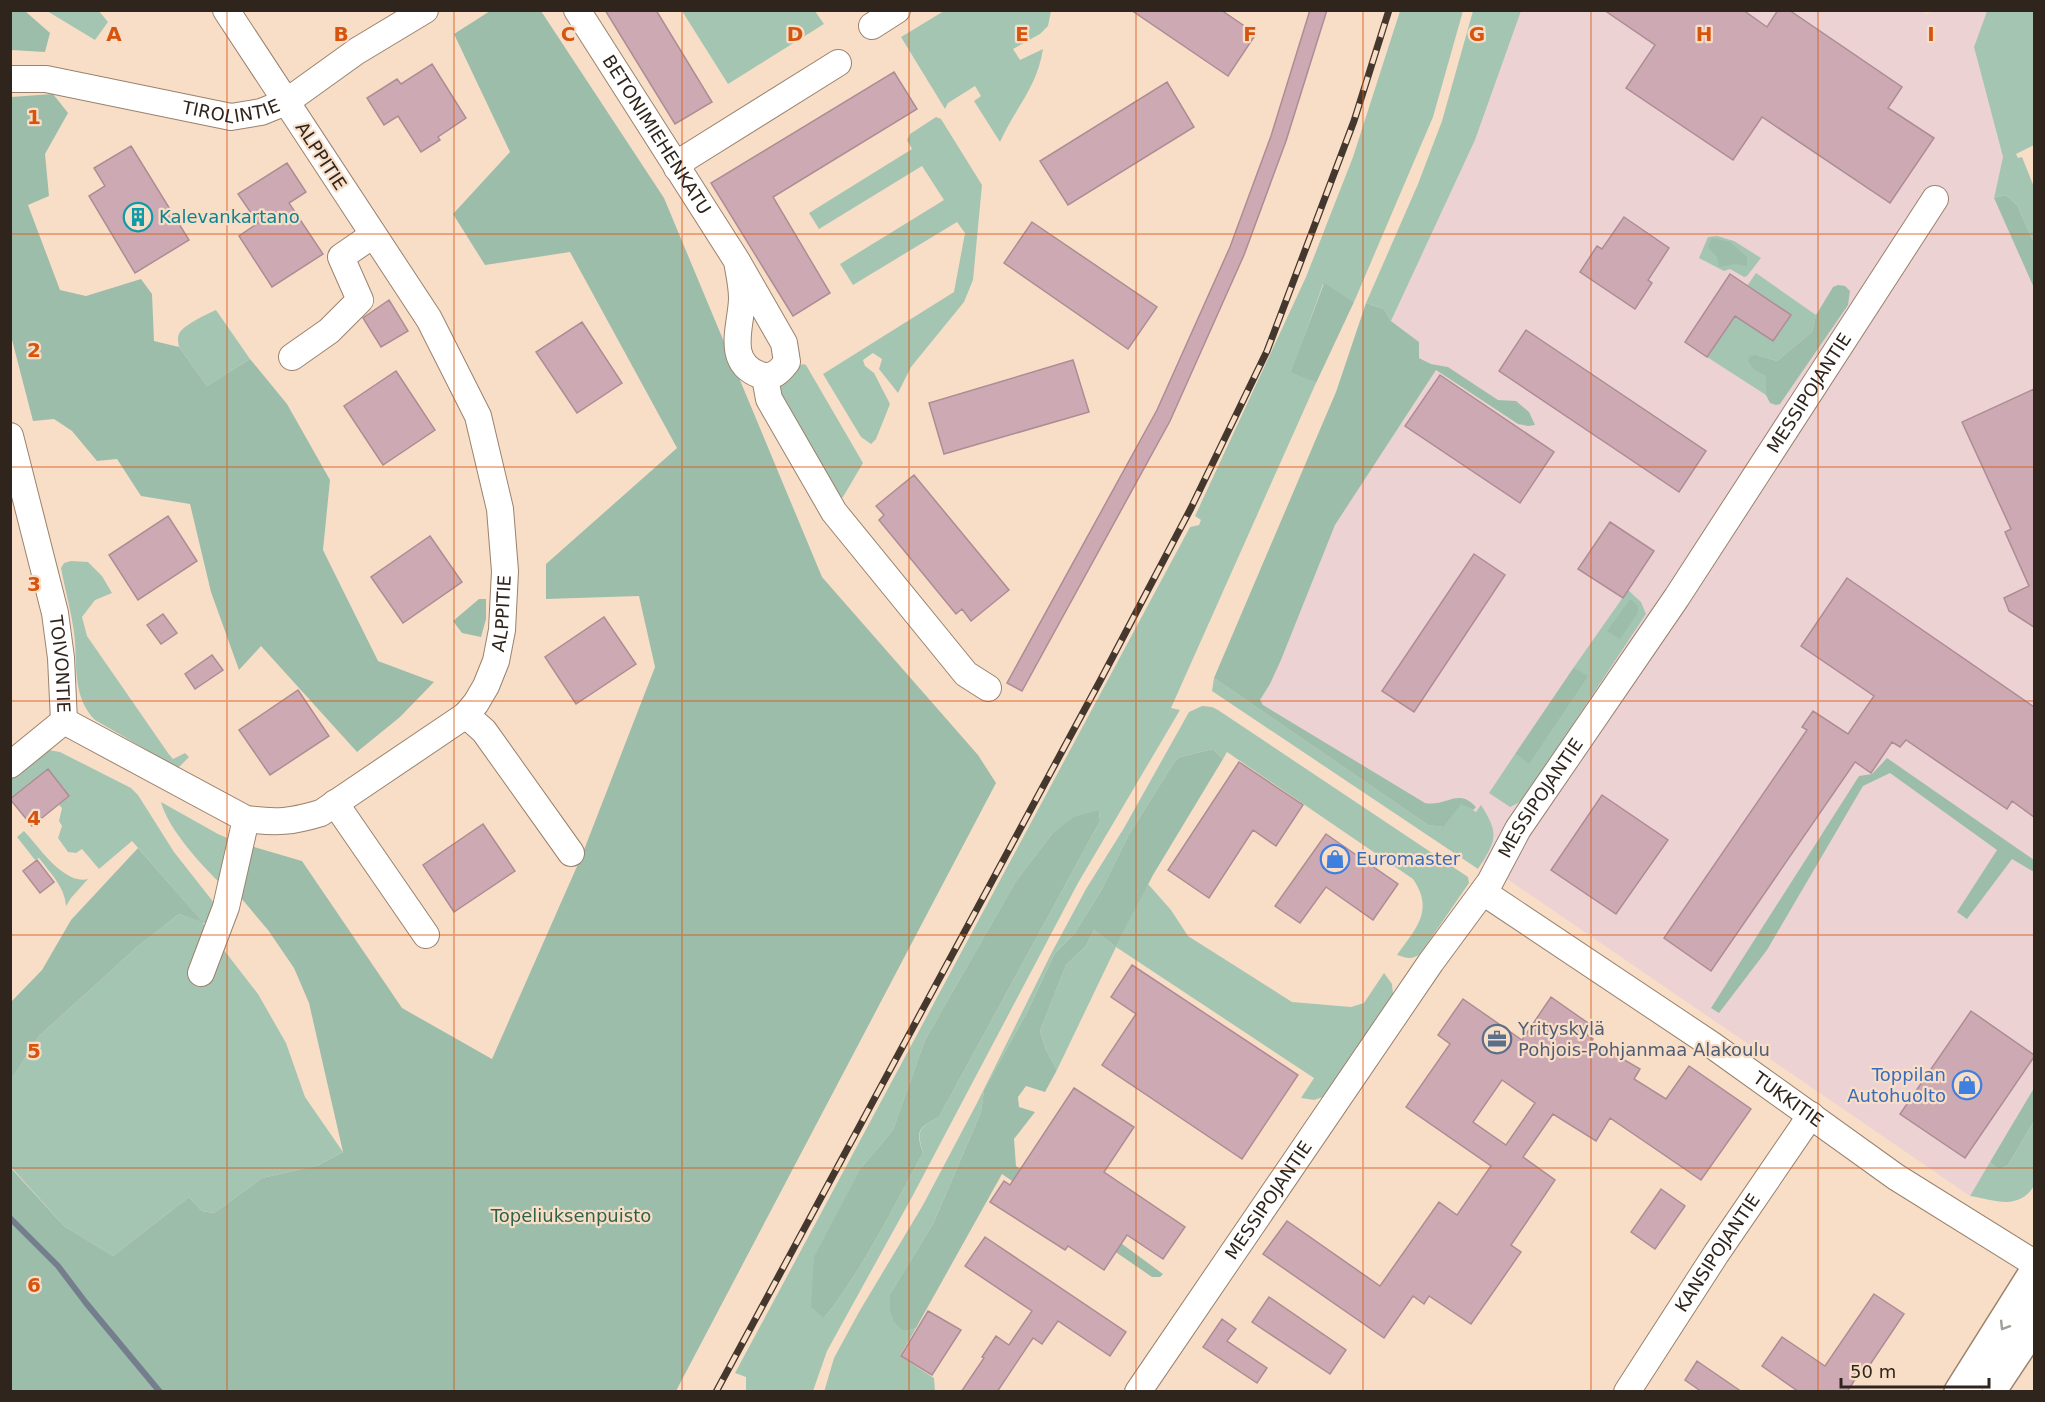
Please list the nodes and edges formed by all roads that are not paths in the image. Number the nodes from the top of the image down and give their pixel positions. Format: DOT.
graph roads {
  1 [pos="226,10"];
  2 [pos="424,10"];
  3 [pos="577,10"];
  4 [pos="897,10"];
  5 [pos="872,26"];
  6 [pos="838,63"];
  7 [pos="10,79"];
  8 [pos="286,102"];
  9 [pos="677,168"];
  10 [pos="1935,199"];
  11 [pos="373,235"];
  12 [pos="737,261"];
  13 [pos="292,357"];
  14 [pos="765,377"];
  15 [pos="10,436"];
  16 [pos="988,688"];
  17 [pos="466,715"];
  18 [pos="64,722"];
  19 [pos="10,765"];
  20 [pos="335,803"];
  21 [pos="246,819"];
  22 [pos="571,853"];
  23 [pos="1483,892"];
  24 [pos="426,935"];
  25 [pos="201,974"];
  26 [pos="1811,1114"];
  27 [pos="2034,1263"];
  28 [pos="2034,1276"];
  29 [pos="2034,1323"];
  30 [pos="1138,1392"];
  31 [pos="1627,1392"];
  32 [pos="1961,1392"];
  33 [pos="1988,1392"];
  1 -- 8 [label="street, ALPPITIE"];
  2 -- 8 [label="street, TIROLINTIE"];
  3 -- 9 [label="street, BETONIMIEHENKATU"];
  4 -- 5 [label="street"];
  6 -- 9 [label="street"];
  7 -- 8 [label="street, TIROLINTIE"];
  8 -- 11 [label="street, ALPPITIE"];
  9 -- 12 [label="street, BETONIMIEHENKATU"];
  10 -- 23 [label="street, MESSIPOJANTIE"];
  11 -- 13 [label="street"];
  11 -- 17 [label="street, ALPPITIE"];
  12 -- 14 [label="street, BETONIMIEHENKATU"];
  12 -- 14 [label="street, BETONIMIEHENKATU"];
  14 -- 16 [label="street"];
  15 -- 18 [label="street, TOIVONTIE"];
  17 -- 20 [label="street, ALPPITIE"];
  17 -- 22 [label="street"];
  18 -- 19 [label="street, TOIVONTIE"];
  18 -- 21 [label="street, ALPPITIE"];
  20 -- 21 [label="street, ALPPITIE"];
  20 -- 24 [label="street"];
  21 -- 25 [label="street"];
  23 -- 26 [label="street, TUKKITIE"];
  23 -- 30 [label="street, MESSIPOJANTIE"];
  26 -- 27 [label="street, TUKKITIE"];
  26 -- 31 [label="street, KANSIPOJANTIE"];
  28 -- 32 [label="main road, one-way"];
  29 -- 33 [label="main road"];
}
